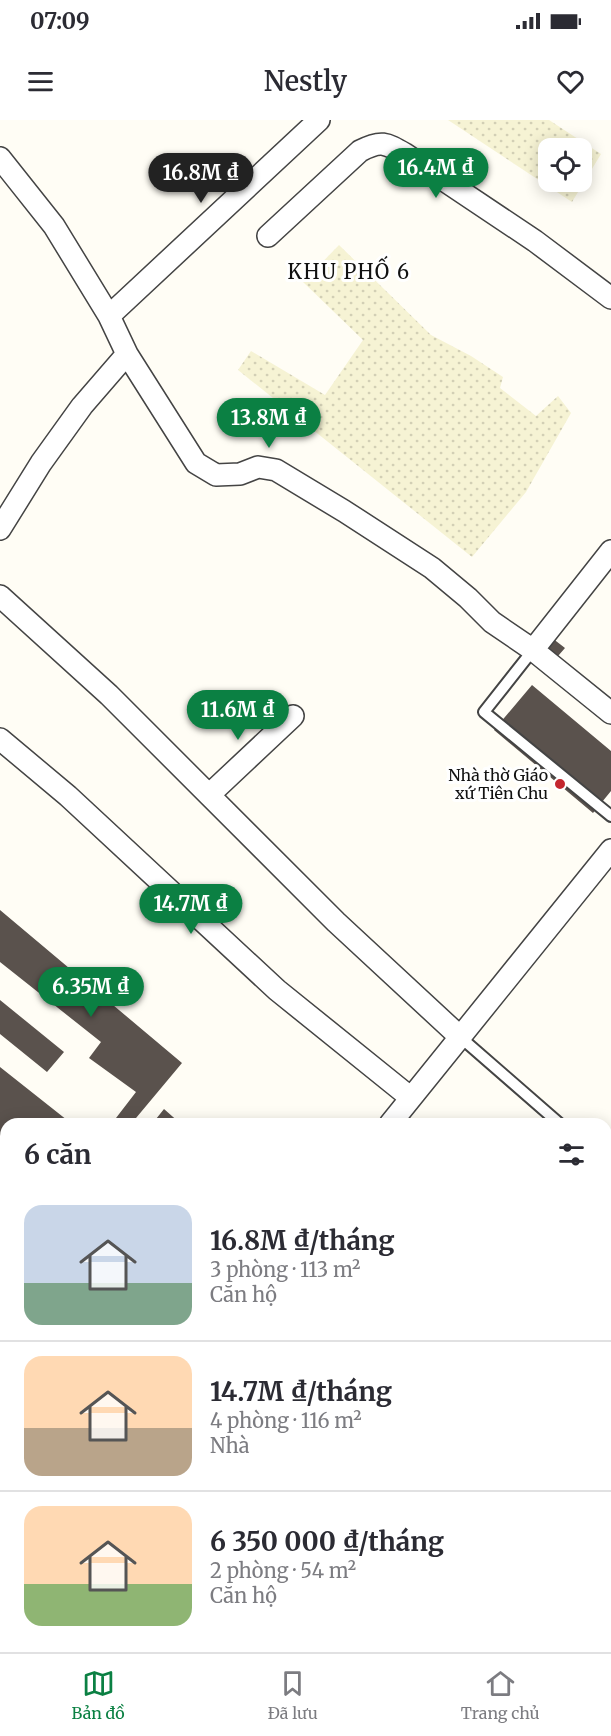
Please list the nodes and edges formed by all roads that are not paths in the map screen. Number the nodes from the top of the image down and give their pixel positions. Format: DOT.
graph roads {
  1 [pos="319,120"];
  2 [pos="0,158"];
  3 [pos="268,236"];
  4 [pos="611,298"];
  5 [pos="109,316"];
  6 [pos="127,354"];
  7 [pos="0,529"];
  8 [pos="611,551"];
  9 [pos="0,596"];
  10 [pos="533,650"];
  11 [pos="611,713"];
  12 [pos="293,716"];
  13 [pos="0,739"];
  14 [pos="209,795"];
  15 [pos="611,816"];
  16 [pos="611,850"];
  17 [pos="459,1036"];
  18 [pos="411,1098"];
  19 [pos="395,1118"];
  20 [pos="553,1118"];
  1 -- 5 [label="street"];
  2 -- 5 [label="street"];
  3 -- 4 [label="street"];
  5 -- 6 [label="street"];
  6 -- 7 [label="street"];
  6 -- 10 [label="street"];
  8 -- 10 [label="street"];
  9 -- 14 [label="street"];
  10 -- 11 [label="street"];
  10 -- 15 [label="lane"];
  12 -- 14 [label="street"];
  13 -- 18 [label="street"];
  14 -- 17 [label="street"];
  16 -- 17 [label="street"];
  17 -- 18 [label="street"];
  17 -- 20 [label="lane"];
  18 -- 19 [label="street"];
}
